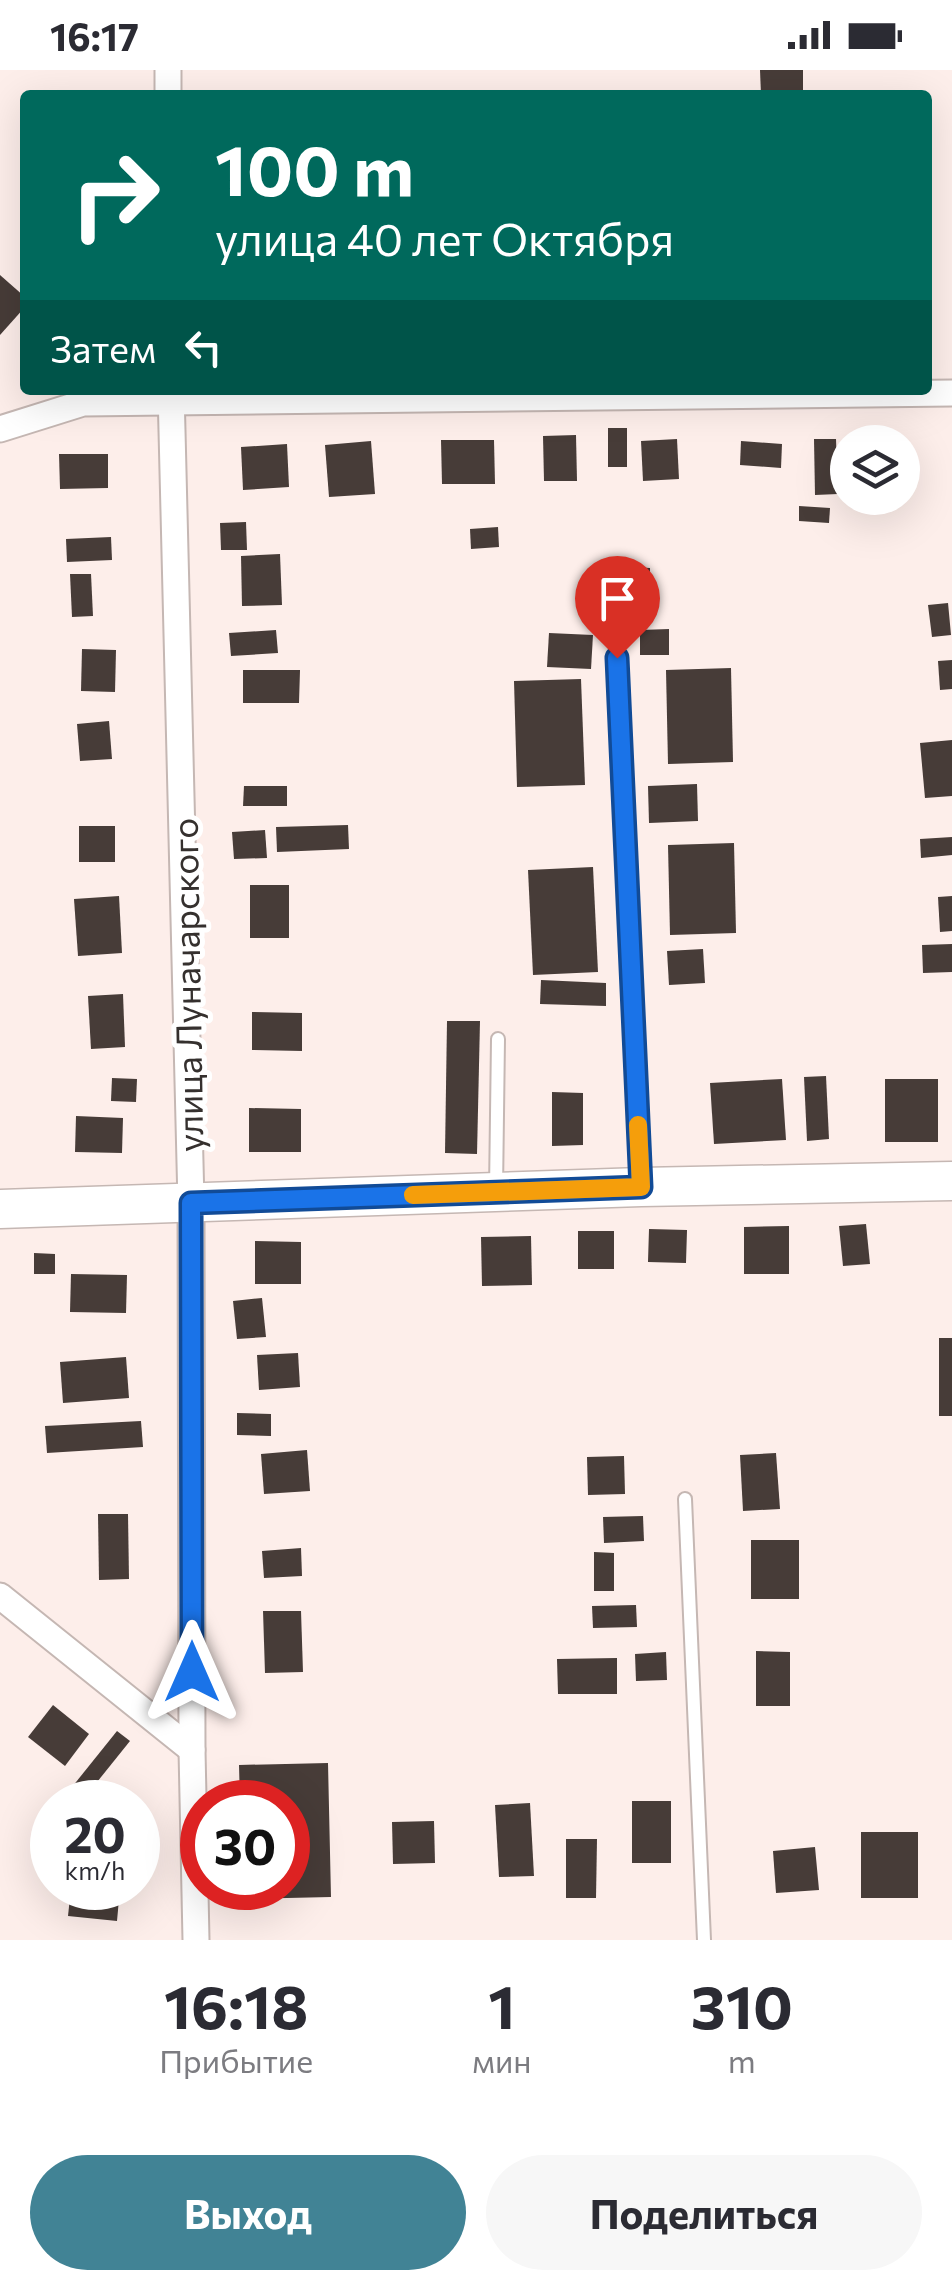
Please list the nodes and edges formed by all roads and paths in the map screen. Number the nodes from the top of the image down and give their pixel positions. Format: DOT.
graph roads {
  1 [pos="366,395"];
  2 [pos="171,396"];
  3 [pos="0,429"];
  4 [pos="617,658"];
  5 [pos="498,1039"];
  6 [pos="952,1180"];
  7 [pos="641,1187"];
  8 [pos="496,1192"];
  9 [pos="191,1203"];
  10 [pos="0,1209"];
  11 [pos="684,1499"];
  12 [pos="0,1596"];
  13 [pos="192,1750"];
  14 [pos="198,1939"];
  15 [pos="704,1940"];
  1 -- 2 [label="street"];
  2 -- 3 [label="street"];
  2 -- 9 [label="street, улица Луначарского"];
  4 -- 7 [label="lane"];
  5 -- 8 [label="lane"];
  6 -- 7 [label="main road"];
  7 -- 8 [label="main road"];
  8 -- 9 [label="main road"];
  9 -- 10 [label="main road"];
  9 -- 13 [label="street, улица Луначарского"];
  11 -- 15 [label="lane"];
  12 -- 13 [label="street"];
  13 -- 14 [label="street, улица Луначарского"];
}
